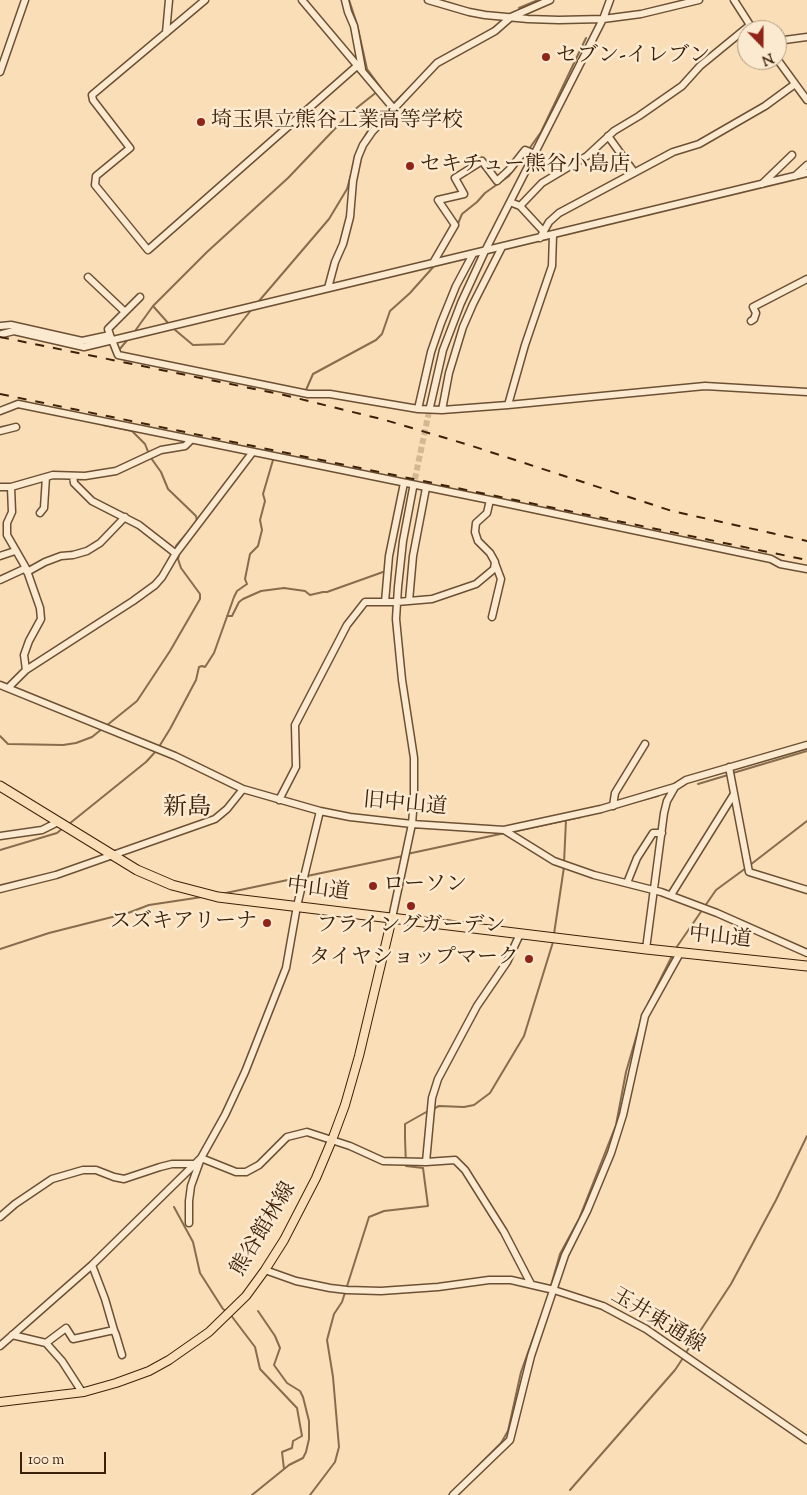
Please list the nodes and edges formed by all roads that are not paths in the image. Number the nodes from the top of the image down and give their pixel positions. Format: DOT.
graph roads {
  1 [pos="25,0"];
  2 [pos="169,0"];
  3 [pos="205,0"];
  4 [pos="302,0"];
  5 [pos="345,0"];
  6 [pos="428,0"];
  7 [pos="550,0"];
  8 [pos="610,0"];
  9 [pos="699,0"];
  10 [pos="734,0"];
  11 [pos="511,17"];
  12 [pos="602,19"];
  13 [pos="748,20"];
  14 [pos="166,33"];
  15 [pos="737,35"];
  16 [pos="807,37"];
  17 [pos="787,40"];
  18 [pos="360,68"];
  19 [pos="785,70"];
  20 [pos="0,72"];
  21 [pos="795,84"];
  22 [pos="807,100"];
  23 [pos="394,109"];
  24 [pos="608,136"];
  25 [pos="531,152"];
  26 [pos="792,155"];
  27 [pos="807,165"];
  28 [pos="634,172"];
  29 [pos="807,173"];
  30 [pos="794,177"];
  31 [pos="761,185"];
  32 [pos="510,202"];
  33 [pos="520,206"];
  34 [pos="542,235"];
  35 [pos="554,235"];
  36 [pos="502,247"];
  37 [pos="485,251"];
  38 [pos="473,254"];
  39 [pos="433,263"];
  40 [pos="88,277"];
  41 [pos="807,279"];
  42 [pos="328,288"];
  43 [pos="140,297"];
  44 [pos="124,311"];
  45 [pos="751,321"];
  46 [pos="0,326"];
  47 [pos="2,334"];
  48 [pos="110,337"];
  49 [pos="807,392"];
  50 [pos="508,405"];
  51 [pos="430,407"];
  52 [pos="418,410"];
  53 [pos="442,410"];
  54 [pos="0,411"];
  55 [pos="16,427"];
  56 [pos="0,431"];
  57 [pos="191,440"];
  58 [pos="252,453"];
  59 [pos="73,476"];
  60 [pos="46,477"];
  61 [pos="404,483"];
  62 [pos="0,487"];
  63 [pos="10,487"];
  64 [pos="413,488"];
  65 [pos="426,488"];
  66 [pos="490,500"];
  67 [pos="40,513"];
  68 [pos="125,517"];
  69 [pos="8,537"];
  70 [pos="0,540"];
  71 [pos="15,551"];
  72 [pos="177,552"];
  73 [pos="0,556"];
  74 [pos="495,562"];
  75 [pos="807,569"];
  76 [pos="27,570"];
  77 [pos="0,580"];
  78 [pos="409,601"];
  79 [pos="385,602"];
  80 [pos="397,602"];
  81 [pos="492,617"];
  82 [pos="26,670"];
  83 [pos="0,685"];
  84 [pos="8,688"];
  85 [pos="645,744"];
  86 [pos="807,745"];
  87 [pos="730,770"];
  88 [pos="0,786"];
  89 [pos="675,787"];
  90 [pos="243,789"];
  91 [pos="734,794"];
  92 [pos="279,800"];
  93 [pos="613,806"];
  94 [pos="320,812"];
  95 [pos="412,824"];
  96 [pos="63,825"];
  97 [pos="505,831"];
  98 [pos="662,833"];
  99 [pos="0,836"];
  100 [pos="112,856"];
  101 [pos="627,883"];
  102 [pos="0,889"];
  103 [pos="653,889"];
  104 [pos="807,890"];
  105 [pos="671,895"];
  106 [pos="297,906"];
  107 [pos="392,918"];
  108 [pos="520,934"];
  109 [pos="646,949"];
  110 [pos="676,952"];
  111 [pos="807,953"];
  112 [pos="807,966"];
  113 [pos="332,1140"];
  114 [pos="201,1158"];
  115 [pos="426,1162"];
  116 [pos="196,1164"];
  117 [pos="0,1217"];
  118 [pos="189,1223"];
  119 [pos="92,1265"];
  120 [pos="265,1270"];
  121 [pos="531,1284"];
  122 [pos="552,1290"];
  123 [pos="114,1330"];
  124 [pos="12,1335"];
  125 [pos="46,1343"];
  126 [pos="0,1346"];
  127 [pos="122,1355"];
  128 [pos="82,1392"];
  129 [pos="0,1402"];
  130 [pos="807,1440"];
  131 [pos="453,1495"];
  1 -- 20 [label="street"];
  2 -- 14 [label="street"];
  3 -- 14 [label="street"];
  4 -- 18 [label="street"];
  5 -- 18 [label="street"];
  6 -- 11 [label="street"];
  7 -- 11 [label="street"];
  8 -- 12 [label="street"];
  9 -- 12 [label="street"];
  10 -- 13 [label="street"];
  11 -- 12 [label="street"];
  11 -- 23 [label="street"];
  12 -- 25 [label="street"];
  14 -- 18 [label="street"];
  15 -- 24 [label="street"];
  16 -- 17 [label="street"];
  18 -- 23 [label="street"];
  19 -- 21 [label="street"];
  21 -- 22 [label="street"];
  21 -- 28 [label="street"];
  23 -- 42 [label="street"];
  24 -- 28 [label="street"];
  24 -- 33 [label="street"];
  25 -- 32 [label="street"];
  25 -- 39 [label="street"];
  26 -- 31 [label="street"];
  27 -- 30 [label="street"];
  28 -- 34 [label="street"];
  29 -- 30 [label="street"];
  30 -- 31 [label="street"];
  31 -- 35 [label="street"];
  32 -- 33 [label="street"];
  32 -- 37 [label="street"];
  33 -- 34 [label="street"];
  34 -- 35 [label="street"];
  34 -- 36 [label="street"];
  35 -- 50 [label="street"];
  36 -- 37 [label="street"];
  36 -- 53 [label="street"];
  37 -- 38 [label="street"];
  37 -- 51 [label="street"];
  38 -- 39 [label="street"];
  38 -- 52 [label="street"];
  39 -- 42 [label="street"];
  40 -- 44 [label="street"];
  41 -- 45 [label="street"];
  42 -- 48 [label="street"];
  43 -- 44 [label="street"];
  44 -- 48 [label="street"];
  46 -- 48 [label="street"];
  47 -- 48 [label="street"];
  48 -- 52 [label="street"];
  49 -- 50 [label="street"];
  50 -- 53 [label="street"];
  52 -- 53 [label="street"];
  54 -- 57 [label="street"];
  55 -- 56 [label="street"];
  57 -- 58 [label="street"];
  57 -- 59 [label="street"];
  58 -- 61 [label="street"];
  58 -- 72 [label="street"];
  59 -- 60 [label="street"];
  59 -- 68 [label="street"];
  60 -- 63 [label="street"];
  60 -- 67 [label="street"];
  61 -- 65 [label="street"];
  61 -- 79 [label="street"];
  62 -- 63 [label="street"];
  63 -- 69 [label="street"];
  64 -- 80 [label="street"];
  65 -- 66 [label="street"];
  65 -- 78 [label="street"];
  66 -- 74 [label="street"];
  66 -- 75 [label="street"];
  68 -- 72 [label="street"];
  68 -- 76 [label="street"];
  69 -- 70 [label="street"];
  69 -- 71 [label="street"];
  71 -- 73 [label="street"];
  71 -- 76 [label="street"];
  72 -- 82 [label="street"];
  74 -- 78 [label="street"];
  74 -- 81 [label="street"];
  76 -- 77 [label="street"];
  76 -- 82 [label="street"];
  78 -- 80 [label="street"];
  79 -- 80 [label="street"];
  79 -- 92 [label="street"];
  80 -- 95 [label="street"];
  82 -- 84 [label="street"];
  83 -- 84 [label="street, 旧中山道"];
  84 -- 90 [label="street, 旧中山道"];
  85 -- 93 [label="street"];
  86 -- 87 [label="street"];
  87 -- 89 [label="street"];
  87 -- 91 [label="street"];
  88 -- 96 [label="highway, 中山道"];
  89 -- 93 [label="street"];
  89 -- 98 [label="street"];
  90 -- 92 [label="street, 旧中山道"];
  90 -- 100 [label="street"];
  91 -- 104 [label="street"];
  91 -- 105 [label="street"];
  92 -- 94 [label="street, 旧中山道"];
  93 -- 97 [label="street"];
  94 -- 95 [label="street, 旧中山道"];
  94 -- 106 [label="street"];
  95 -- 97 [label="street, 旧中山道"];
  95 -- 107 [label="street"];
  96 -- 99 [label="street"];
  96 -- 100 [label="highway, 中山道"];
  97 -- 101 [label="street, 旧中山道"];
  98 -- 101 [label="street"];
  98 -- 103 [label="street"];
  100 -- 102 [label="street"];
  100 -- 106 [label="highway, 中山道"];
  101 -- 103 [label="street, 旧中山道"];
  103 -- 105 [label="street, 旧中山道"];
  103 -- 109 [label="street"];
  105 -- 111 [label="street, 旧中山道"];
  106 -- 107 [label="highway, 中山道"];
  106 -- 114 [label="street"];
  107 -- 108 [label="highway, 中山道"];
  107 -- 113 [label="main road, 熊谷館林線"];
  108 -- 109 [label="highway, 中山道"];
  108 -- 115 [label="street"];
  109 -- 110 [label="highway, 中山道"];
  110 -- 112 [label="highway, 中山道"];
  110 -- 122 [label="street"];
  113 -- 114 [label="street"];
  113 -- 115 [label="street"];
  113 -- 120 [label="main road, 熊谷館林線"];
  114 -- 116 [label="street"];
  114 -- 118 [label="street"];
  115 -- 121 [label="street"];
  116 -- 117 [label="street"];
  116 -- 119 [label="street"];
  119 -- 123 [label="street"];
  119 -- 124 [label="street"];
  120 -- 121 [label="street, 玉井東通線"];
  120 -- 128 [label="main road, 熊谷館林線"];
  121 -- 122 [label="street, 玉井東通線"];
  122 -- 130 [label="street, 玉井東通線"];
  122 -- 131 [label="street"];
  123 -- 125 [label="street"];
  123 -- 127 [label="street"];
  124 -- 125 [label="street"];
  124 -- 126 [label="street"];
  125 -- 128 [label="street"];
  128 -- 129 [label="main road, 熊谷館林線"];
}
